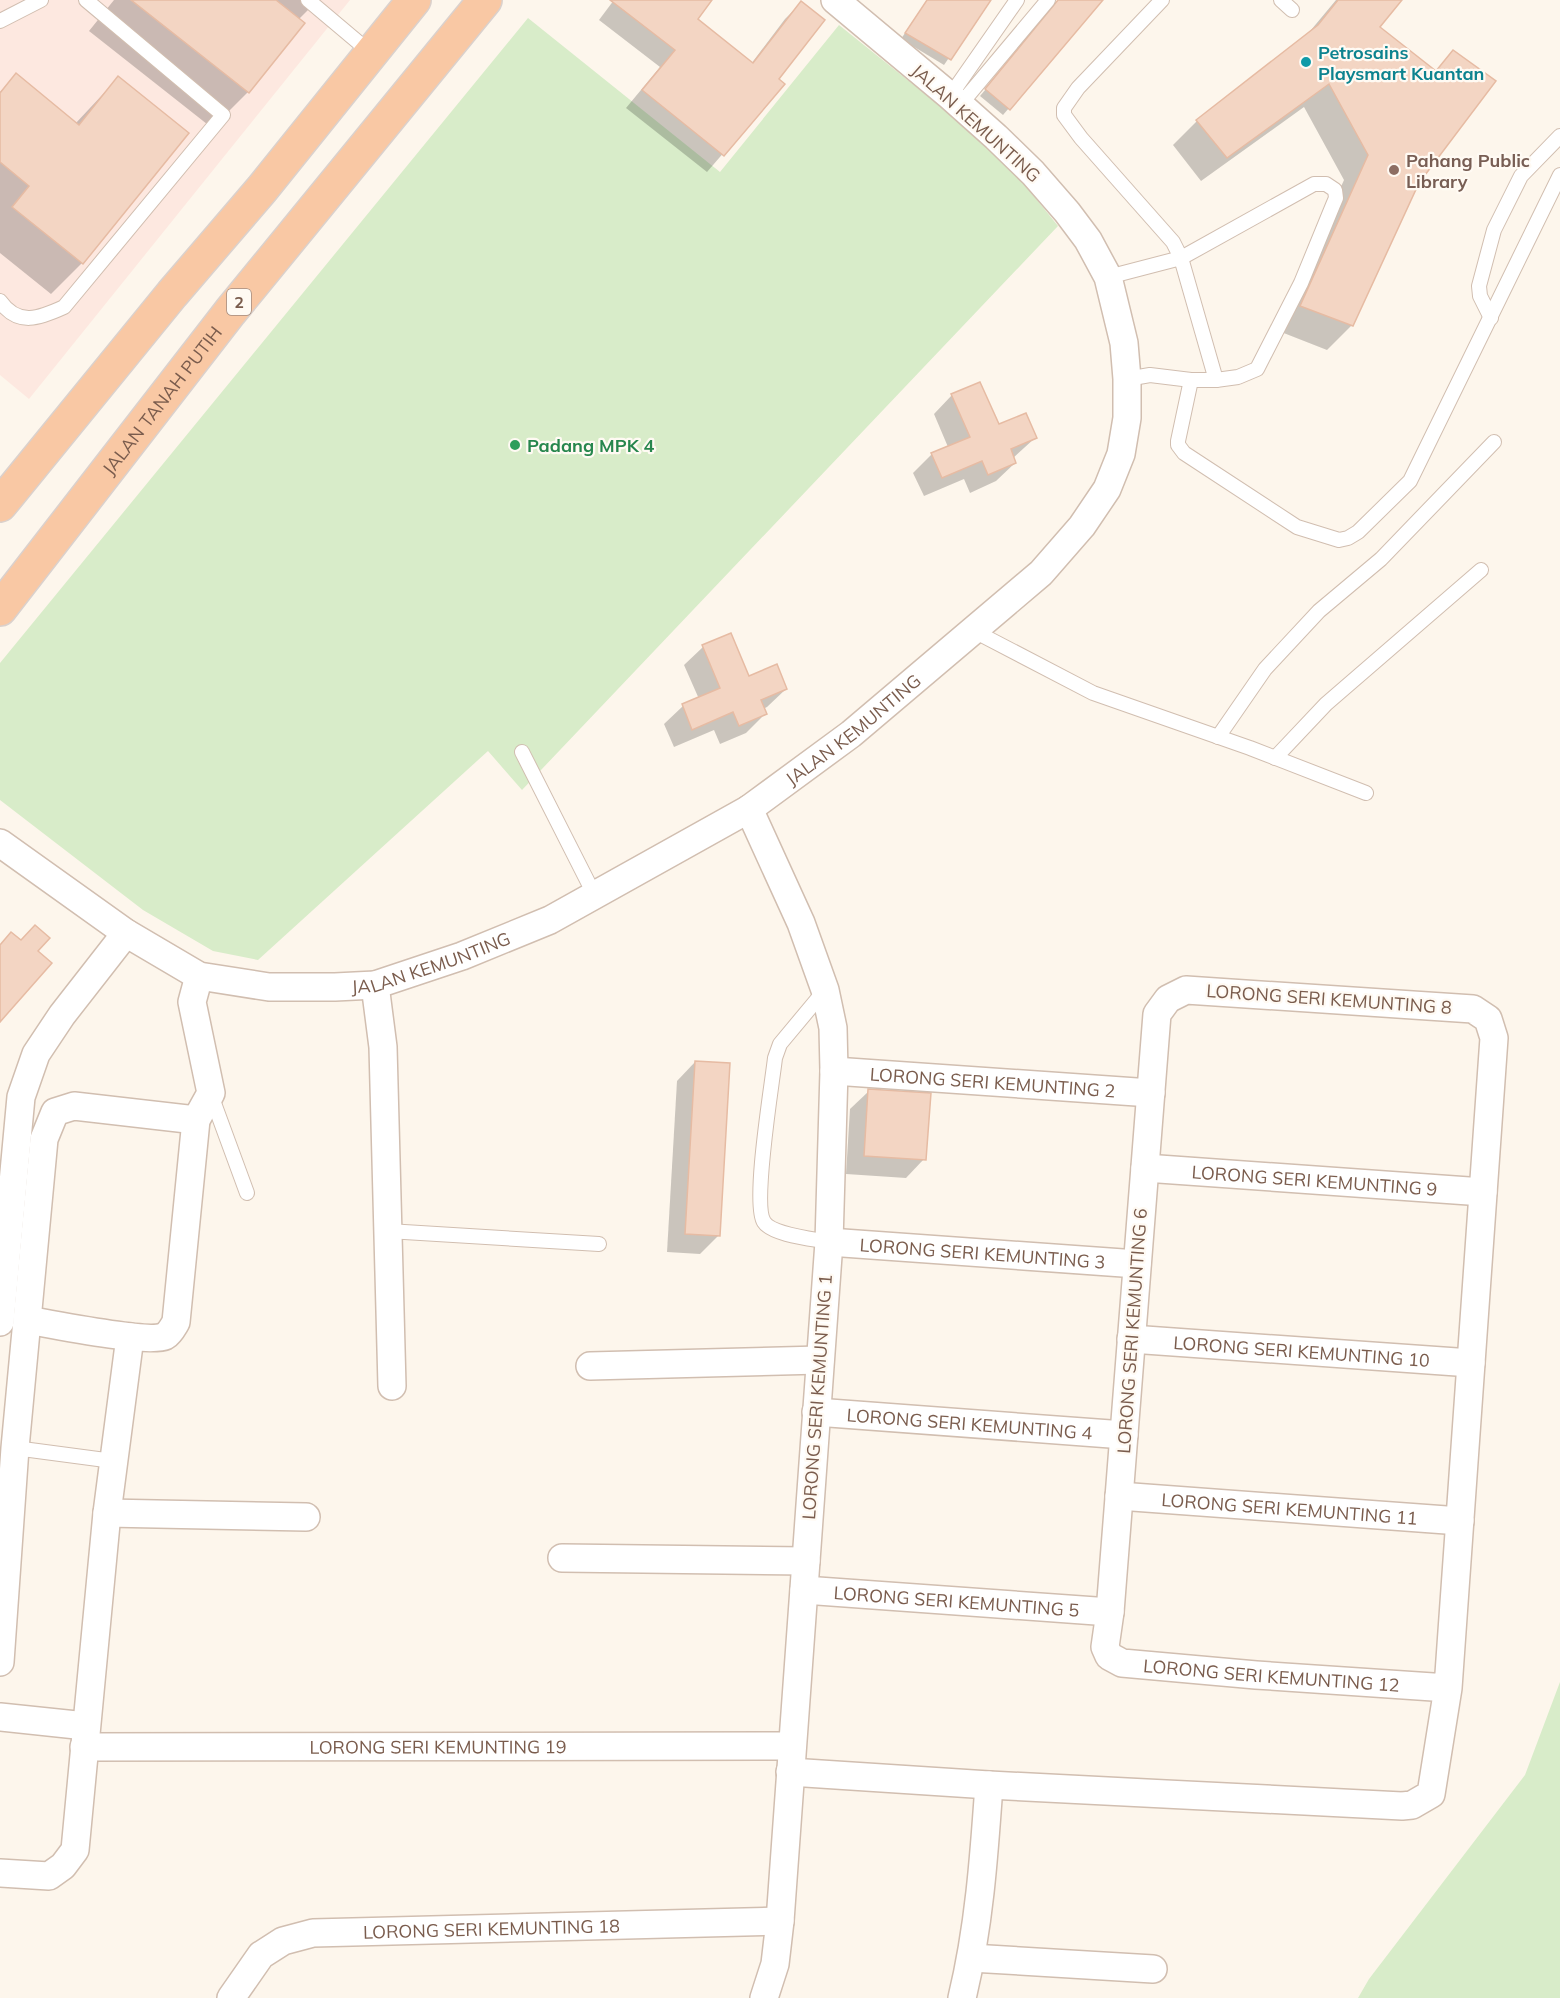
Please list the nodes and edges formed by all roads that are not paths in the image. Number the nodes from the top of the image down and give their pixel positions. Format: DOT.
graph roads {
  1 [pos="41,0"];
  2 [pos="86,0"];
  3 [pos="308,0"];
  4 [pos="414,0"];
  5 [pos="485,0"];
  6 [pos="1017,0"];
  7 [pos="1048,0"];
  8 [pos="1162,0"];
  9 [pos="1281,0"];
  10 [pos="838,1"];
  11 [pos="1292,10"];
  12 [pos="0,21"];
  13 [pos="371,53"];
  14 [pos="955,101"];
  15 [pos="1560,136"];
  16 [pos="1560,175"];
  17 [pos="1181,258"];
  18 [pos="1107,278"];
  19 [pos="0,301"];
  20 [pos="1491,318"];
  21 [pos="1127,379"];
  22 [pos="1191,380"];
  23 [pos="1216,380"];
  24 [pos="1494,442"];
  25 [pos="0,505"];
  26 [pos="1481,570"];
  27 [pos="0,609"];
  28 [pos="974,631"];
  29 [pos="1218,737"];
  30 [pos="522,752"];
  31 [pos="1275,758"];
  32 [pos="1366,793"];
  33 [pos="748,809"];
  34 [pos="0,843"];
  35 [pos="595,896"];
  36 [pos="126,933"];
  37 [pos="199,976"];
  38 [pos="375,985"];
  39 [pos="825,990"];
  40 [pos="1157,1014"];
  41 [pos="834,1071"];
  42 [pos="211,1093"];
  43 [pos="1151,1093"];
  44 [pos="196,1120"];
  45 [pos="1145,1168"];
  46 [pos="1484,1192"];
  47 [pos="248,1193"];
  48 [pos="388,1231"];
  49 [pos="829,1242"];
  50 [pos="599,1244"];
  51 [pos="1137,1264"];
  52 [pos="27,1320"];
  53 [pos="0,1322"];
  54 [pos="130,1337"];
  55 [pos="1131,1339"];
  56 [pos="820,1360"];
  57 [pos="1471,1364"];
  58 [pos="590,1366"];
  59 [pos="392,1386"];
  60 [pos="816,1412"];
  61 [pos="1124,1435"];
  62 [pos="15,1448"];
  63 [pos="113,1461"];
  64 [pos="1119,1496"];
  65 [pos="106,1513"];
  66 [pos="306,1517"];
  67 [pos="1460,1521"];
  68 [pos="562,1558"];
  69 [pos="806,1561"];
  70 [pos="804,1590"];
  71 [pos="1110,1612"];
  72 [pos="1105,1647"];
  73 [pos="0,1662"];
  74 [pos="1448,1688"];
  75 [pos="0,1717"];
  76 [pos="85,1736"];
  77 [pos="791,1759"];
  78 [pos="989,1785"];
  79 [pos="0,1873"];
  80 [pos="780,1921"];
  81 [pos="971,1958"];
  82 [pos="1154,1969"];
  83 [pos="231,1998"];
  84 [pos="764,1998"];
  85 [pos="962,1998"];
  1 -- 12 [label="lane"];
  2 -- 19 [label="lane"];
  3 -- 13 [label="lane"];
  4 -- 13 [label="highway"];
  5 -- 27 [label="highway, JALAN TANAH PUTIH / 2"];
  6 -- 14 [label="lane"];
  7 -- 14 [label="lane"];
  8 -- 17 [label="lane"];
  9 -- 11 [label="lane"];
  10 -- 14 [label="street, JALAN KEMUNTING"];
  13 -- 25 [label="highway"];
  14 -- 18 [label="street, JALAN KEMUNTING"];
  15 -- 20 [label="lane"];
  16 -- 20 [label="lane"];
  17 -- 18 [label="lane"];
  17 -- 23 [label="lane"];
  17 -- 23 [label="lane"];
  18 -- 21 [label="street, JALAN KEMUNTING"];
  20 -- 22 [label="lane"];
  21 -- 22 [label="lane"];
  21 -- 28 [label="street, JALAN KEMUNTING"];
  22 -- 23 [label="lane"];
  24 -- 29 [label="lane"];
  26 -- 31 [label="lane"];
  28 -- 29 [label="lane"];
  28 -- 33 [label="street, JALAN KEMUNTING"];
  29 -- 31 [label="lane"];
  30 -- 35 [label="lane"];
  31 -- 32 [label="lane"];
  33 -- 35 [label="street, JALAN KEMUNTING"];
  33 -- 39 [label="street, LORONG SERI KEMUNTING 1"];
  34 -- 36 [label="street, JALAN KEMUNTING"];
  35 -- 38 [label="street, JALAN KEMUNTING"];
  36 -- 37 [label="street, JALAN KEMUNTING"];
  36 -- 53 [label="street"];
  37 -- 38 [label="street, JALAN KEMUNTING"];
  37 -- 42 [label="street"];
  38 -- 48 [label="street"];
  39 -- 41 [label="street, LORONG SERI KEMUNTING 1"];
  39 -- 49 [label="lane"];
  40 -- 43 [label="street, LORONG SERI KEMUNTING 6"];
  40 -- 46 [label="street, LORONG SERI KEMUNTING 8"];
  41 -- 43 [label="street, LORONG SERI KEMUNTING 2"];
  41 -- 49 [label="street, LORONG SERI KEMUNTING 1"];
  42 -- 44 [label="street"];
  42 -- 47 [label="lane"];
  43 -- 45 [label="street, LORONG SERI KEMUNTING 6"];
  44 -- 52 [label="street"];
  44 -- 54 [label="street"];
  45 -- 46 [label="street, LORONG SERI KEMUNTING 9"];
  45 -- 51 [label="street, LORONG SERI KEMUNTING 6"];
  46 -- 57 [label="street"];
  48 -- 50 [label="lane"];
  48 -- 59 [label="street"];
  49 -- 51 [label="street, LORONG SERI KEMUNTING 3"];
  49 -- 56 [label="street, LORONG SERI KEMUNTING 1"];
  51 -- 55 [label="street, LORONG SERI KEMUNTING 6"];
  52 -- 54 [label="street"];
  52 -- 62 [label="street"];
  54 -- 63 [label="street"];
  55 -- 57 [label="street, LORONG SERI KEMUNTING 10"];
  55 -- 61 [label="street, LORONG SERI KEMUNTING 6"];
  56 -- 58 [label="street"];
  56 -- 60 [label="street, LORONG SERI KEMUNTING 1"];
  57 -- 67 [label="street"];
  60 -- 61 [label="street, LORONG SERI KEMUNTING 4"];
  60 -- 69 [label="street, LORONG SERI KEMUNTING 1"];
  61 -- 64 [label="street, LORONG SERI KEMUNTING 6"];
  62 -- 63 [label="lane"];
  62 -- 73 [label="street"];
  63 -- 65 [label="street"];
  64 -- 67 [label="street, LORONG SERI KEMUNTING 11"];
  64 -- 71 [label="street, LORONG SERI KEMUNTING 6"];
  65 -- 66 [label="street"];
  65 -- 76 [label="street"];
  67 -- 74 [label="street"];
  68 -- 69 [label="street"];
  69 -- 70 [label="street, LORONG SERI KEMUNTING 1"];
  70 -- 71 [label="street, LORONG SERI KEMUNTING 5"];
  70 -- 77 [label="street, LORONG SERI KEMUNTING 1"];
  71 -- 72 [label="street, LORONG SERI KEMUNTING 6"];
  72 -- 74 [label="street, LORONG SERI KEMUNTING 12"];
  74 -- 78 [label="street, LORONG SERI KEMUNTING 19"];
  75 -- 76 [label="street, LORONG SERI KEMUNTING 19"];
  76 -- 77 [label="street, LORONG SERI KEMUNTING 19"];
  76 -- 79 [label="street"];
  77 -- 78 [label="street, LORONG SERI KEMUNTING 19"];
  77 -- 80 [label="street, LORONG SERI KEMUNTING 1"];
  78 -- 81 [label="street"];
  80 -- 83 [label="street, LORONG SERI KEMUNTING 18"];
  80 -- 84 [label="street, LORONG SERI KEMUNTING 1"];
  81 -- 82 [label="street"];
  81 -- 85 [label="street"];
}
